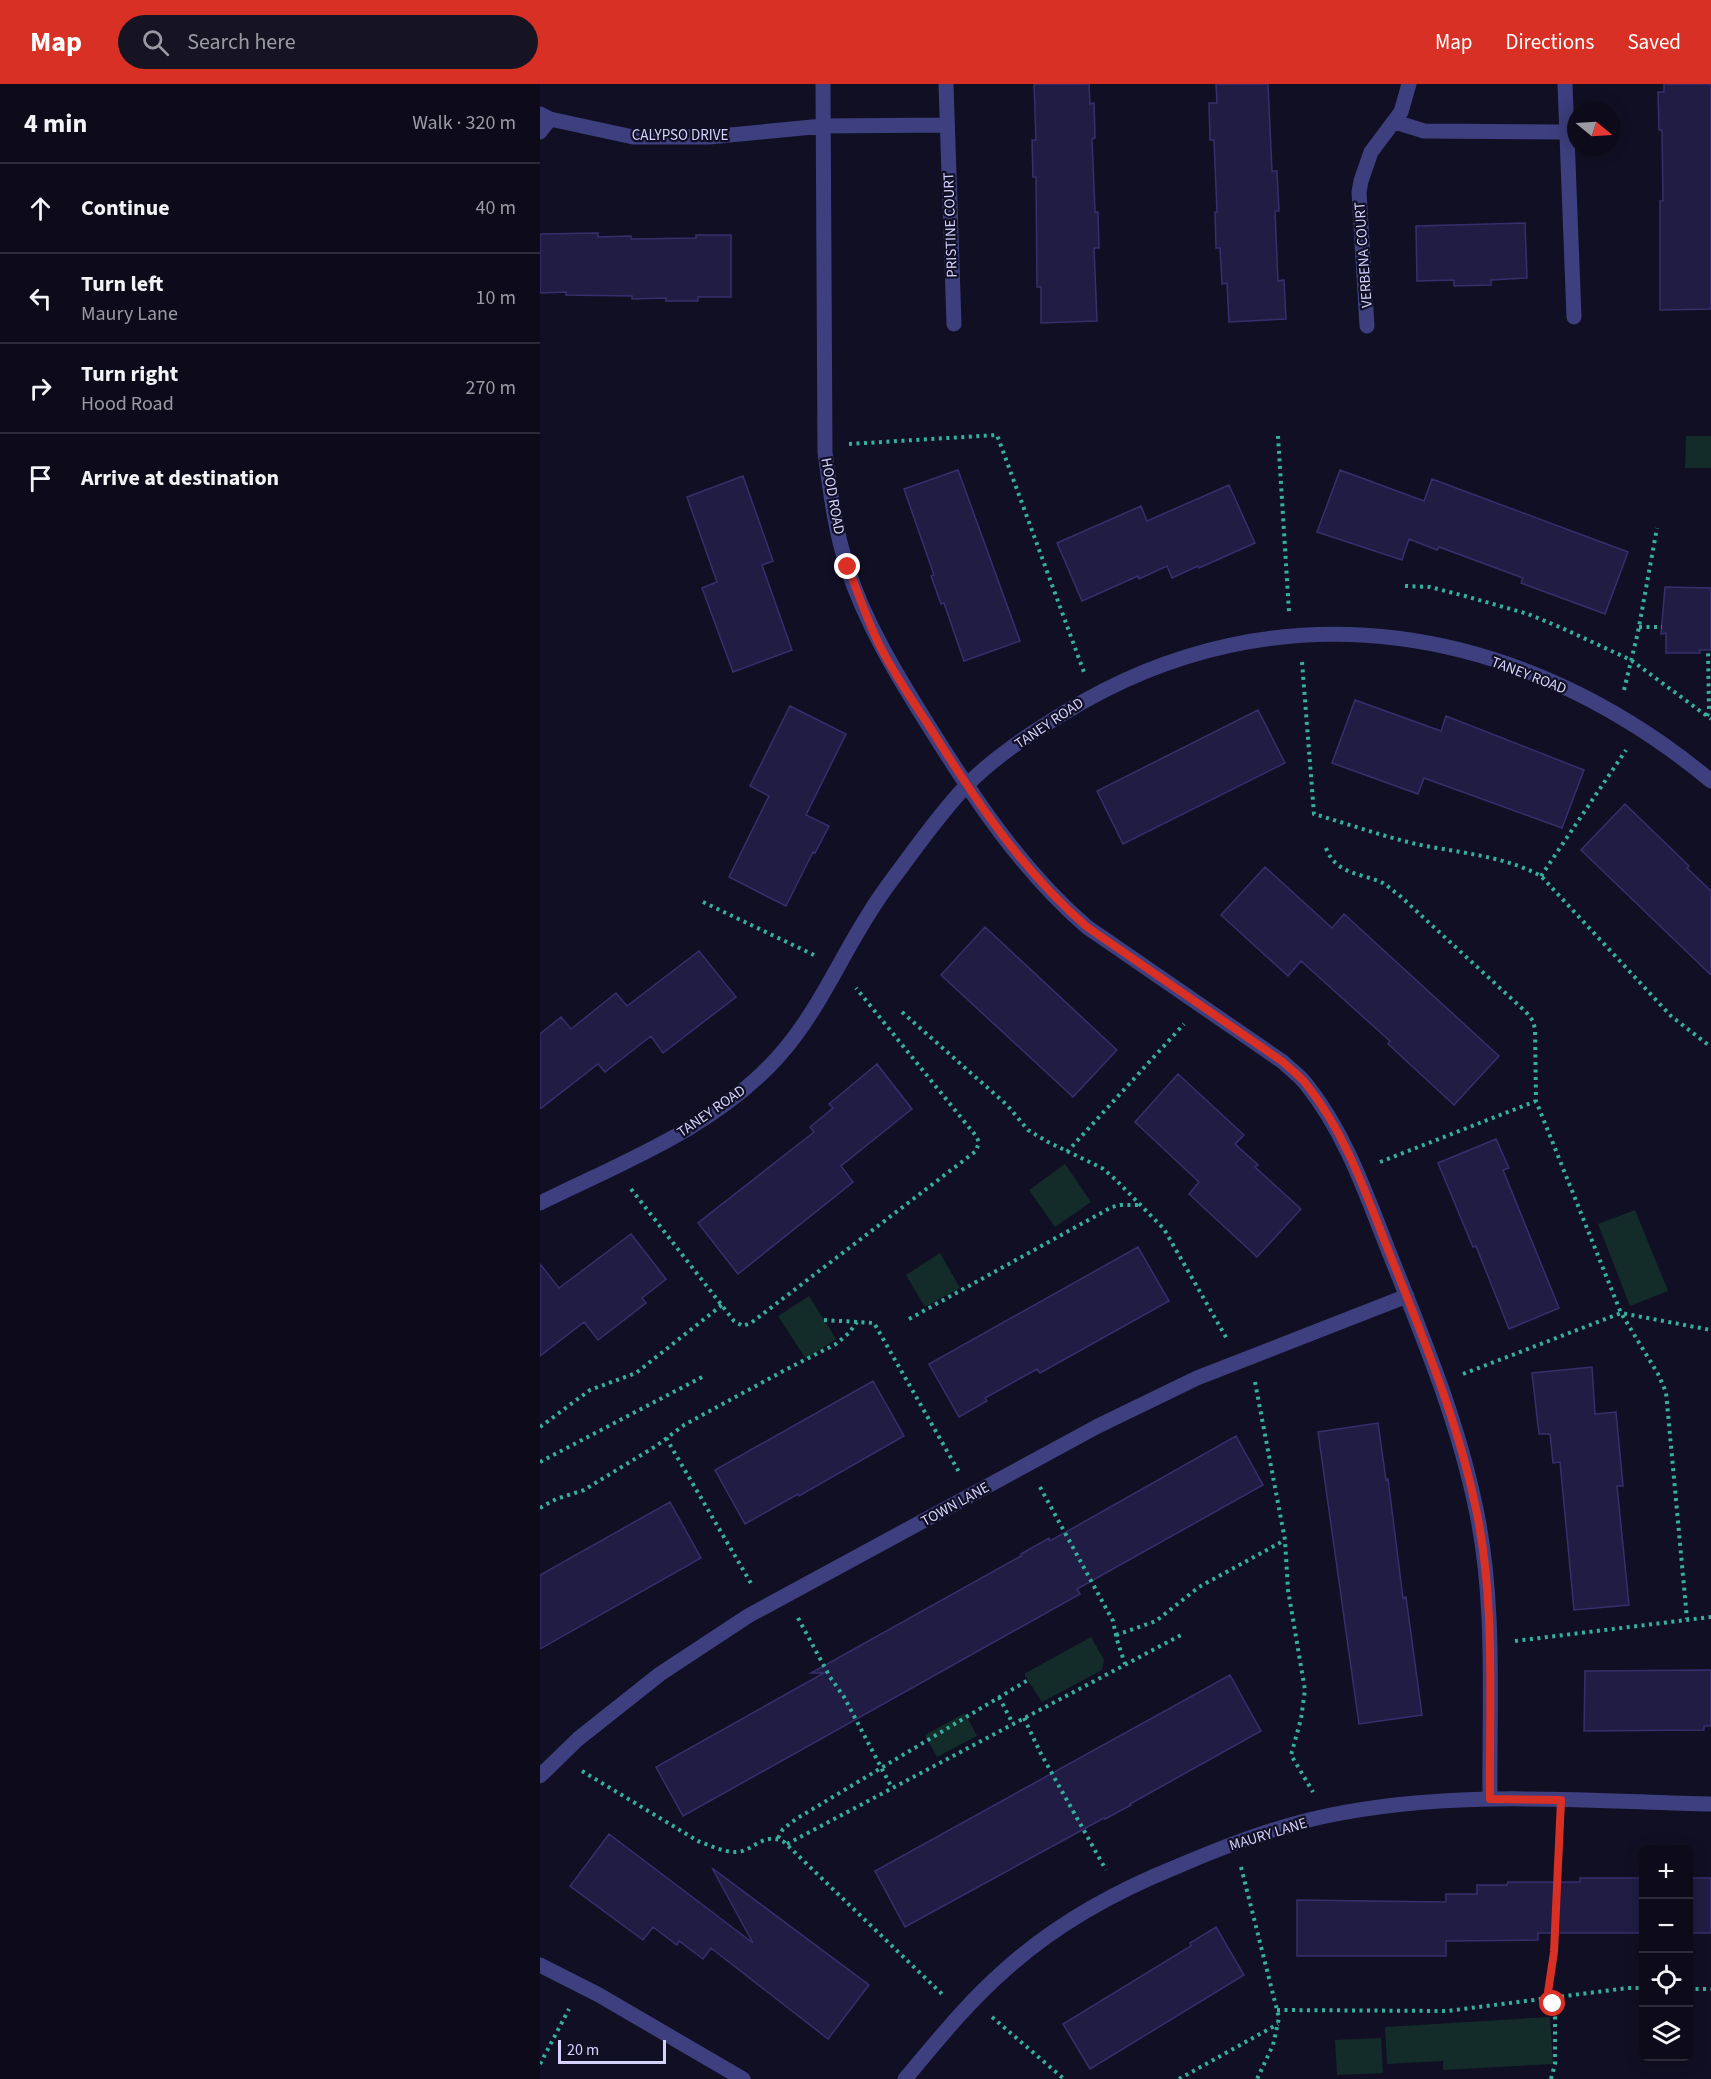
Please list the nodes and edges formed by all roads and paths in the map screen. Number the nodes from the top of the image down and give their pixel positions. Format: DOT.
graph roads {
  1 [pos="823,84"];
  2 [pos="946,84"];
  3 [pos="1409,84"];
  4 [pos="1565,84"];
  5 [pos="545,117"];
  6 [pos="1395,122"];
  7 [pos="947,125"];
  8 [pos="823,126"];
  9 [pos="540,132"];
  10 [pos="1567,132"];
  11 [pos="1568,156"];
  12 [pos="1574,317"];
  13 [pos="954,324"];
  14 [pos="1367,326"];
  15 [pos="1278,436"];
  16 [pos="824,446"];
  17 [pos="1657,528"];
  18 [pos="1406,586"];
  19 [pos="1638,627"];
  20 [pos="1662,627"];
  21 [pos="1295,635"];
  22 [pos="1707,650"];
  23 [pos="1631,660"];
  24 [pos="1092,695"];
  25 [pos="1618,717"];
  26 [pos="1709,718"];
  27 [pos="1639,730"];
  28 [pos="1711,781"];
  29 [pos="966,786"];
  30 [pos="1326,848"];
  31 [pos="1540,876"];
  32 [pos="703,902"];
  33 [pos="839,967"];
  34 [pos="1201,1006"];
  35 [pos="902,1012"];
  36 [pos="1711,1047"];
  37 [pos="1536,1101"];
  38 [pos="1067,1152"];
  39 [pos="614,1167"];
  40 [pos="1356,1171"];
  41 [pos="540,1203"];
  42 [pos="1141,1205"];
  43 [pos="1407,1296"];
  44 [pos="722,1305"];
  45 [pos="1621,1313"];
  46 [pos="909,1319"];
  47 [pos="824,1320"];
  48 [pos="856,1322"];
  49 [pos="1711,1330"];
  50 [pos="1245,1360"];
  51 [pos="704,1376"];
  52 [pos="1441,1383"];
  53 [pos="540,1427"];
  54 [pos="666,1438"];
  55 [pos="540,1462"];
  56 [pos="1028,1464"];
  57 [pos="972,1494"];
  58 [pos="540,1508"];
  59 [pos="1285,1540"];
  60 [pos="786,1596"];
  61 [pos="765,1607"];
  62 [pos="1711,1617"];
  63 [pos="1687,1619"];
  64 [pos="1183,1634"];
  65 [pos="1116,1635"];
  66 [pos="1489,1645"];
  67 [pos="1125,1664"];
  68 [pos="1028,1680"];
  69 [pos="999,1697"];
  70 [pos="1024,1718"];
  71 [pos="1013,1724"];
  72 [pos="559,1757"];
  73 [pos="881,1767"];
  74 [pos="540,1776"];
  75 [pos="892,1788"];
  76 [pos="1490,1799"];
  77 [pos="1561,1800"];
  78 [pos="1711,1804"];
  79 [pos="1328,1816"];
  80 [pos="778,1838"];
  81 [pos="1235,1843"];
  82 [pos="787,1844"];
  83 [pos="1118,1892"];
  84 [pos="540,1965"];
  85 [pos="1639,1988"];
  86 [pos="1693,1989"];
  87 [pos="1711,1989"];
  88 [pos="1550,1998"];
  89 [pos="972,2000"];
  90 [pos="1277,2010"];
  91 [pos="961,2012"];
  92 [pos="1279,2024"];
  93 [pos="560,2026"];
  94 [pos="540,2064"];
  95 [pos="743,2079"];
  96 [pos="905,2079"];
  97 [pos="1064,2079"];
  98 [pos="1179,2079"];
  99 [pos="1257,2079"];
  100 [pos="1551,2079"];
  1 -- 8 [label="street, HOOD ROAD"];
  2 -- 7 [label="street, PRISTINE COURT"];
  3 -- 6 [label="street, VERBENA COURT"];
  4 -- 10 [label="street"];
  5 -- 8 [label="street, CALYPSO DRIVE"];
  5 -- 9 [label="street"];
  6 -- 10 [label="street"];
  6 -- 14 [label="street, VERBENA COURT"];
  7 -- 8 [label="street"];
  7 -- 13 [label="street, PRISTINE COURT"];
  8 -- 16 [label="street, HOOD ROAD"];
  11 -- 12 [label="street"];
  15 -- 21 [label="path"];
  16 -- 24 [label="path"];
  16 -- 29 [label="street, HOOD ROAD"];
  17 -- 19 [label="path"];
  18 -- 23 [label="path"];
  19 -- 20 [label="path"];
  19 -- 23 [label="path"];
  21 -- 24 [label="street, TANEY ROAD"];
  21 -- 25 [label="street, TANEY ROAD"];
  21 -- 31 [label="path"];
  22 -- 26 [label="path"];
  23 -- 25 [label="path"];
  23 -- 26 [label="path"];
  24 -- 29 [label="street, TANEY ROAD"];
  25 -- 27 [label="street, TANEY ROAD"];
  27 -- 28 [label="street, TANEY ROAD"];
  27 -- 31 [label="path"];
  29 -- 33 [label="street, TANEY ROAD"];
  29 -- 34 [label="street, HOOD ROAD"];
  30 -- 37 [label="path"];
  31 -- 36 [label="path"];
  32 -- 33 [label="path"];
  33 -- 39 [label="street, TANEY ROAD"];
  33 -- 44 [label="path"];
  34 -- 38 [label="path"];
  34 -- 40 [label="street, HOOD ROAD"];
  35 -- 38 [label="path"];
  37 -- 40 [label="path"];
  37 -- 45 [label="path"];
  38 -- 42 [label="path"];
  39 -- 41 [label="street, TANEY ROAD"];
  39 -- 44 [label="path"];
  40 -- 43 [label="street, HOOD ROAD"];
  42 -- 46 [label="path"];
  42 -- 50 [label="path"];
  43 -- 50 [label="street, TOWN LANE"];
  43 -- 52 [label="street, HOOD ROAD"];
  44 -- 53 [label="path"];
  45 -- 49 [label="path"];
  45 -- 52 [label="path"];
  45 -- 63 [label="path"];
  47 -- 48 [label="path"];
  48 -- 54 [label="path"];
  48 -- 57 [label="path"];
  50 -- 56 [label="street, TOWN LANE"];
  50 -- 59 [label="path"];
  51 -- 55 [label="path"];
  52 -- 66 [label="street, HOOD ROAD"];
  54 -- 58 [label="path"];
  54 -- 61 [label="path"];
  56 -- 57 [label="street, TOWN LANE"];
  56 -- 65 [label="path"];
  57 -- 60 [label="street, TOWN LANE"];
  59 -- 65 [label="path"];
  59 -- 79 [label="path"];
  60 -- 61 [label="street, TOWN LANE"];
  60 -- 73 [label="path"];
  61 -- 72 [label="street, TOWN LANE"];
  62 -- 63 [label="path"];
  63 -- 66 [label="path"];
  64 -- 67 [label="path"];
  65 -- 67 [label="path"];
  66 -- 76 [label="street, HOOD ROAD"];
  67 -- 70 [label="path"];
  68 -- 69 [label="path"];
  69 -- 71 [label="path"];
  69 -- 73 [label="path"];
  70 -- 71 [label="path"];
  70 -- 83 [label="path"];
  71 -- 75 [label="path"];
  72 -- 74 [label="street, TOWN LANE"];
  72 -- 80 [label="path"];
  73 -- 75 [label="path"];
  73 -- 80 [label="path"];
  75 -- 82 [label="path"];
  76 -- 77 [label="street, MAURY LANE"];
  76 -- 79 [label="street, MAURY LANE"];
  77 -- 78 [label="street, MAURY LANE"];
  77 -- 88 [label="path"];
  79 -- 81 [label="street, MAURY LANE"];
  80 -- 82 [label="path"];
  81 -- 83 [label="street, MAURY LANE"];
  81 -- 90 [label="path"];
  82 -- 91 [label="path"];
  83 -- 89 [label="street, MAURY LANE"];
  84 -- 95 [label="street"];
  85 -- 88 [label="path"];
  86 -- 87 [label="path"];
  88 -- 90 [label="path"];
  88 -- 100 [label="path"];
  89 -- 91 [label="street, MAURY LANE"];
  89 -- 97 [label="path"];
  90 -- 92 [label="path"];
  91 -- 96 [label="street, MAURY LANE"];
  92 -- 98 [label="path"];
  92 -- 99 [label="path"];
  93 -- 94 [label="path"];
}
